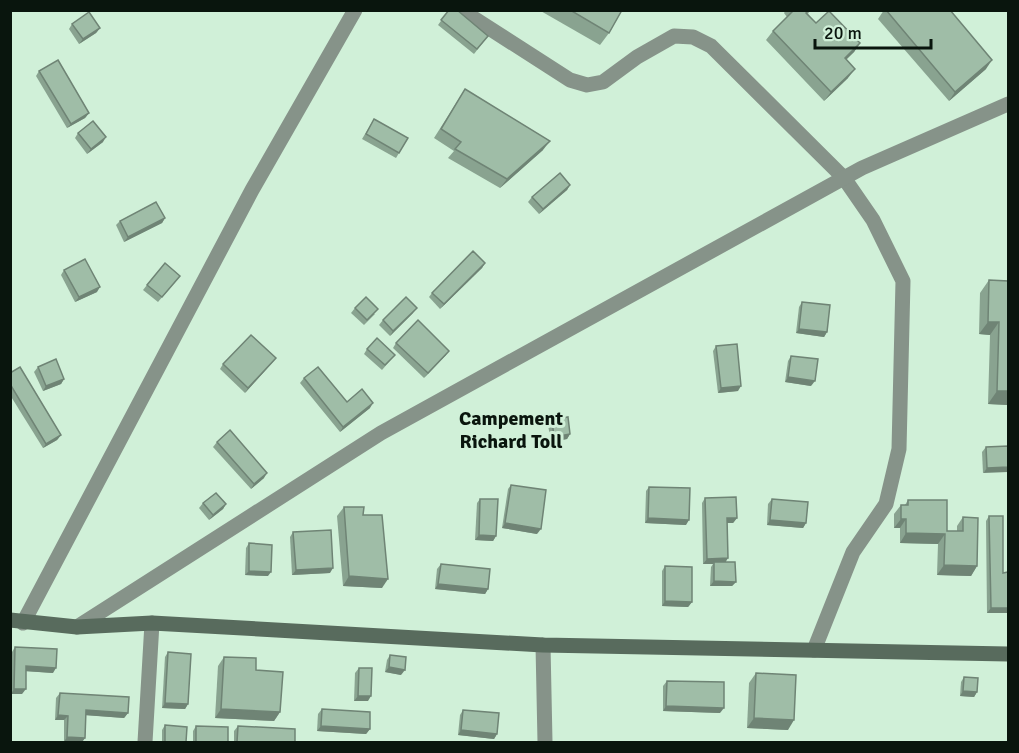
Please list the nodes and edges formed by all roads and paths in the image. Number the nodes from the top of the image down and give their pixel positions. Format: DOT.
graph roads {
  1 [pos="355,10"];
  2 [pos="461,10"];
  3 [pos="1008,104"];
  4 [pos="844,178"];
  5 [pos="17,622"];
  6 [pos="152,623"];
  7 [pos="77,627"];
  8 [pos="543,645"];
  9 [pos="814,650"];
  10 [pos="1008,654"];
  11 [pos="144,742"];
  12 [pos="545,742"];
  1 -- 5 [label="street"];
  2 -- 4 [label="street"];
  3 -- 4 [label="street"];
  4 -- 7 [label="street"];
  4 -- 9 [label="street"];
  5 -- 7 [label="street"];
  6 -- 7 [label="street"];
  6 -- 8 [label="street"];
  6 -- 11 [label="street"];
  8 -- 9 [label="street"];
  8 -- 12 [label="street"];
  9 -- 10 [label="street"];
}
